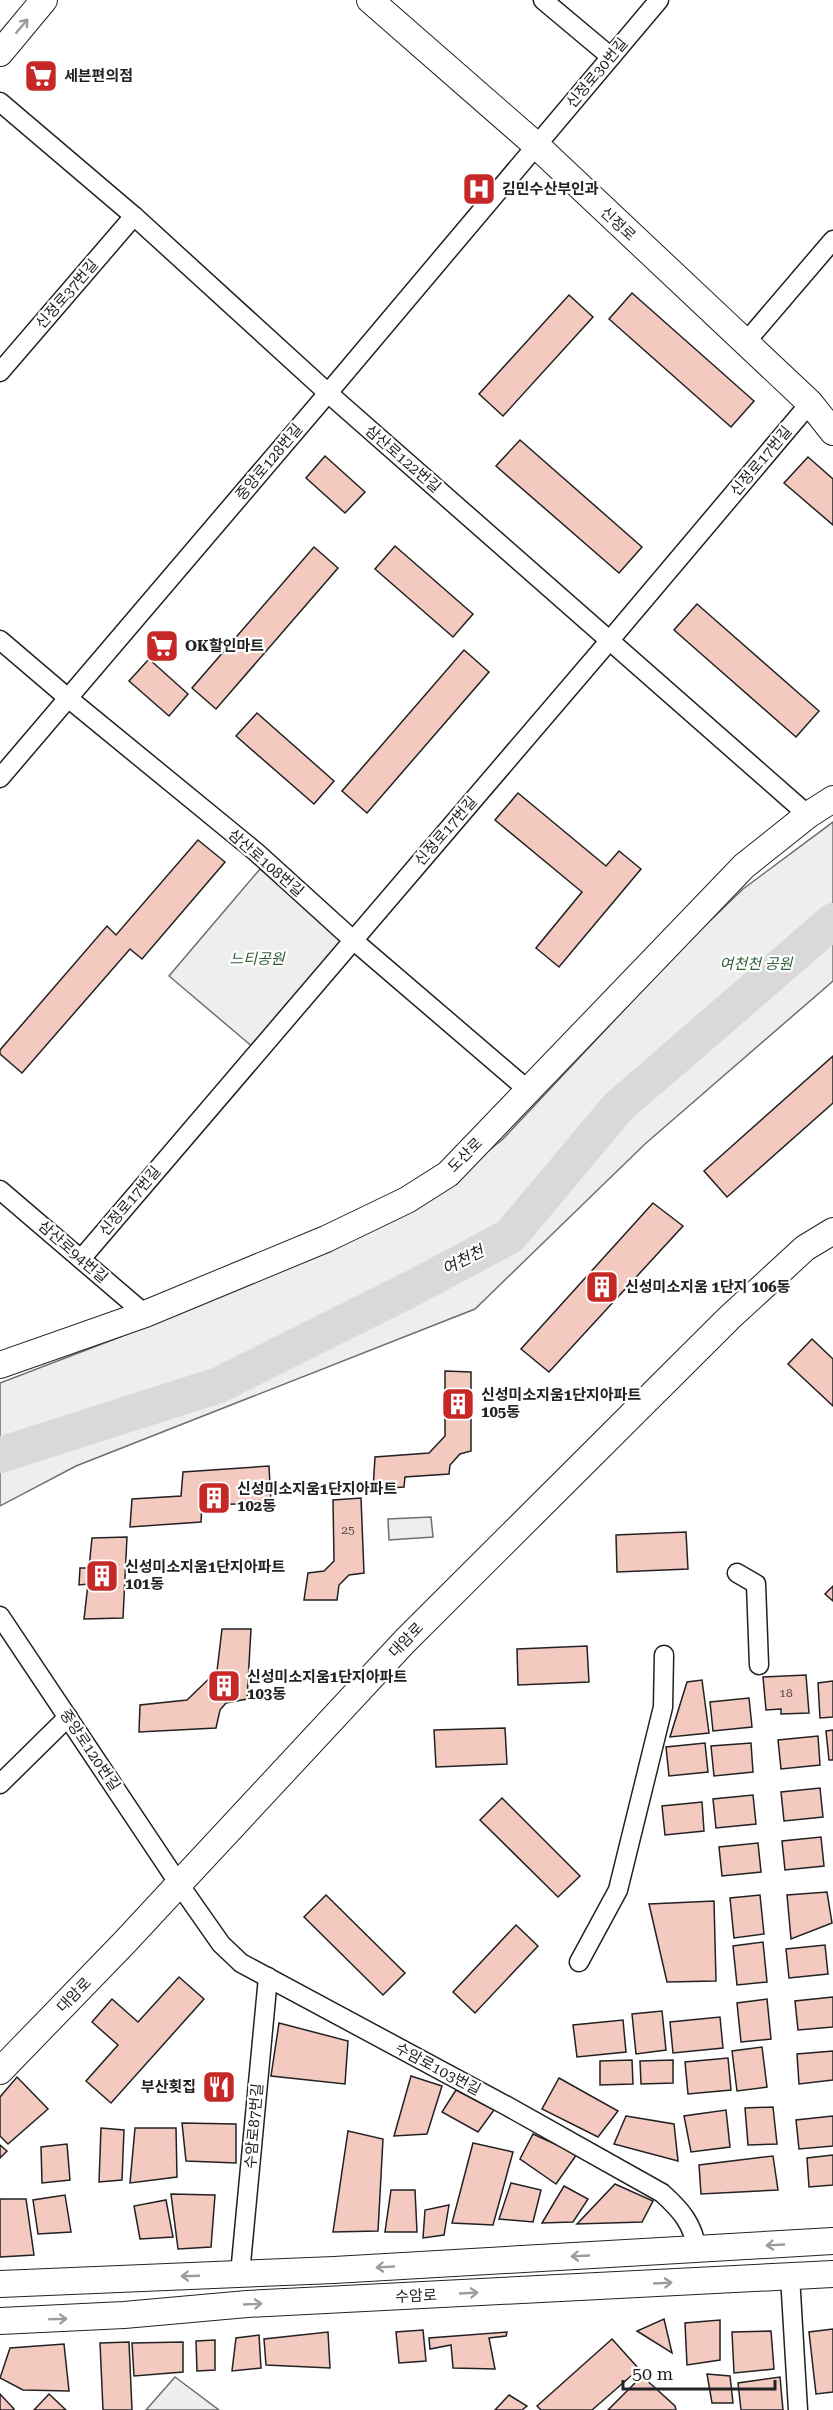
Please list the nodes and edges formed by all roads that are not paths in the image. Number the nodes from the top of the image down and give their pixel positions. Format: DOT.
graph roads {
  1 [pos="44,0"];
  2 [pos="370,0"];
  3 [pos="543,0"];
  4 [pos="659,0"];
  5 [pos="0,52"];
  6 [pos="611,57"];
  7 [pos="0,102"];
  8 [pos="536,146"];
  9 [pos="134,216"];
  10 [pos="830,250"];
  11 [pos="745,343"];
  12 [pos="0,372"];
  13 [pos="328,393"];
  14 [pos="827,419"];
  15 [pos="0,640"];
  16 [pos="610,640"];
  17 [pos="68,698"];
  18 [pos="0,778"];
  19 [pos="833,799"];
  20 [pos="808,815"];
  21 [pos="353,940"];
  22 [pos="528,1090"];
  23 [pos="0,1190"];
  24 [pos="833,1231"];
  25 [pos="81,1259"];
  26 [pos="145,1314"];
  27 [pos="0,1365"];
  28 [pos="737,1573"];
  29 [pos="0,1616"];
  30 [pos="664,1655"];
  31 [pos="759,1665"];
  32 [pos="68,1717"];
  33 [pos="0,1784"];
  34 [pos="179,1884"];
  35 [pos="579,1962"];
  36 [pos="268,1977"];
  37 [pos="0,2071"];
  38 [pos="833,2241"];
  39 [pos="697,2250"];
  40 [pos="240,2274"];
  41 [pos="833,2274"];
  42 [pos="790,2276"];
  43 [pos="1,2284"];
  44 [pos="3,2320"];
  45 [pos="798,2410"];
  5 -- 1 [label="main road, one-way"];
  2 -- 8 [label="main road, 신정로"];
  3 -- 6 [label="street"];
  4 -- 6 [label="street, 신정로30번길"];
  6 -- 8 [label="street, 신정로30번길"];
  7 -- 9 [label="street, 삼산로122번길"];
  8 -- 11 [label="main road, 신정로"];
  8 -- 13 [label="street, 중앙로128번길"];
  9 -- 12 [label="street, 신정로37번길"];
  9 -- 13 [label="street, 삼산로122번길"];
  10 -- 11 [label="street"];
  11 -- 14 [label="main road, 신정로"];
  13 -- 16 [label="street, 삼산로122번길"];
  13 -- 17 [label="street, 중앙로128번길"];
  14 -- 16 [label="street, 신정로17번길"];
  15 -- 17 [label="street, 삼산로108번길"];
  16 -- 20 [label="street, 삼산로122번길"];
  16 -- 21 [label="street, 신정로17번길"];
  17 -- 18 [label="street, 중앙로128번길"];
  17 -- 21 [label="street, 삼산로108번길"];
  19 -- 20 [label="main road, 도산로"];
  20 -- 22 [label="main road, 도산로"];
  21 -- 22 [label="street, 삼산로108번길"];
  21 -- 25 [label="street, 신정로17번길"];
  22 -- 26 [label="main road, 도산로"];
  23 -- 25 [label="street, 삼산로94번길"];
  24 -- 34 [label="main road, 대암로"];
  25 -- 26 [label="street, 삼산로94번길"];
  26 -- 27 [label="main road, 도산로"];
  28 -- 31 [label="street"];
  29 -- 32 [label="street, 중앙로120번길"];
  30 -- 35 [label="street"];
  32 -- 33 [label="street"];
  32 -- 34 [label="street, 중앙로120번길"];
  34 -- 36 [label="street, 수암로103번길"];
  34 -- 37 [label="main road, 대암로"];
  36 -- 39 [label="street, 수암로103번길"];
  36 -- 40 [label="street, 수암로87번길"];
  38 -- 39 [label="main road, 수암로, one-way"];
  39 -- 40 [label="main road, 수암로, one-way"];
  40 -- 43 [label="main road, 수암로, one-way"];
  41 -- 42 [label="main road, 수암로"];
  44 -- 42 [label="main road, 수암로, one-way"];
  42 -- 45 [label="street"];
}
